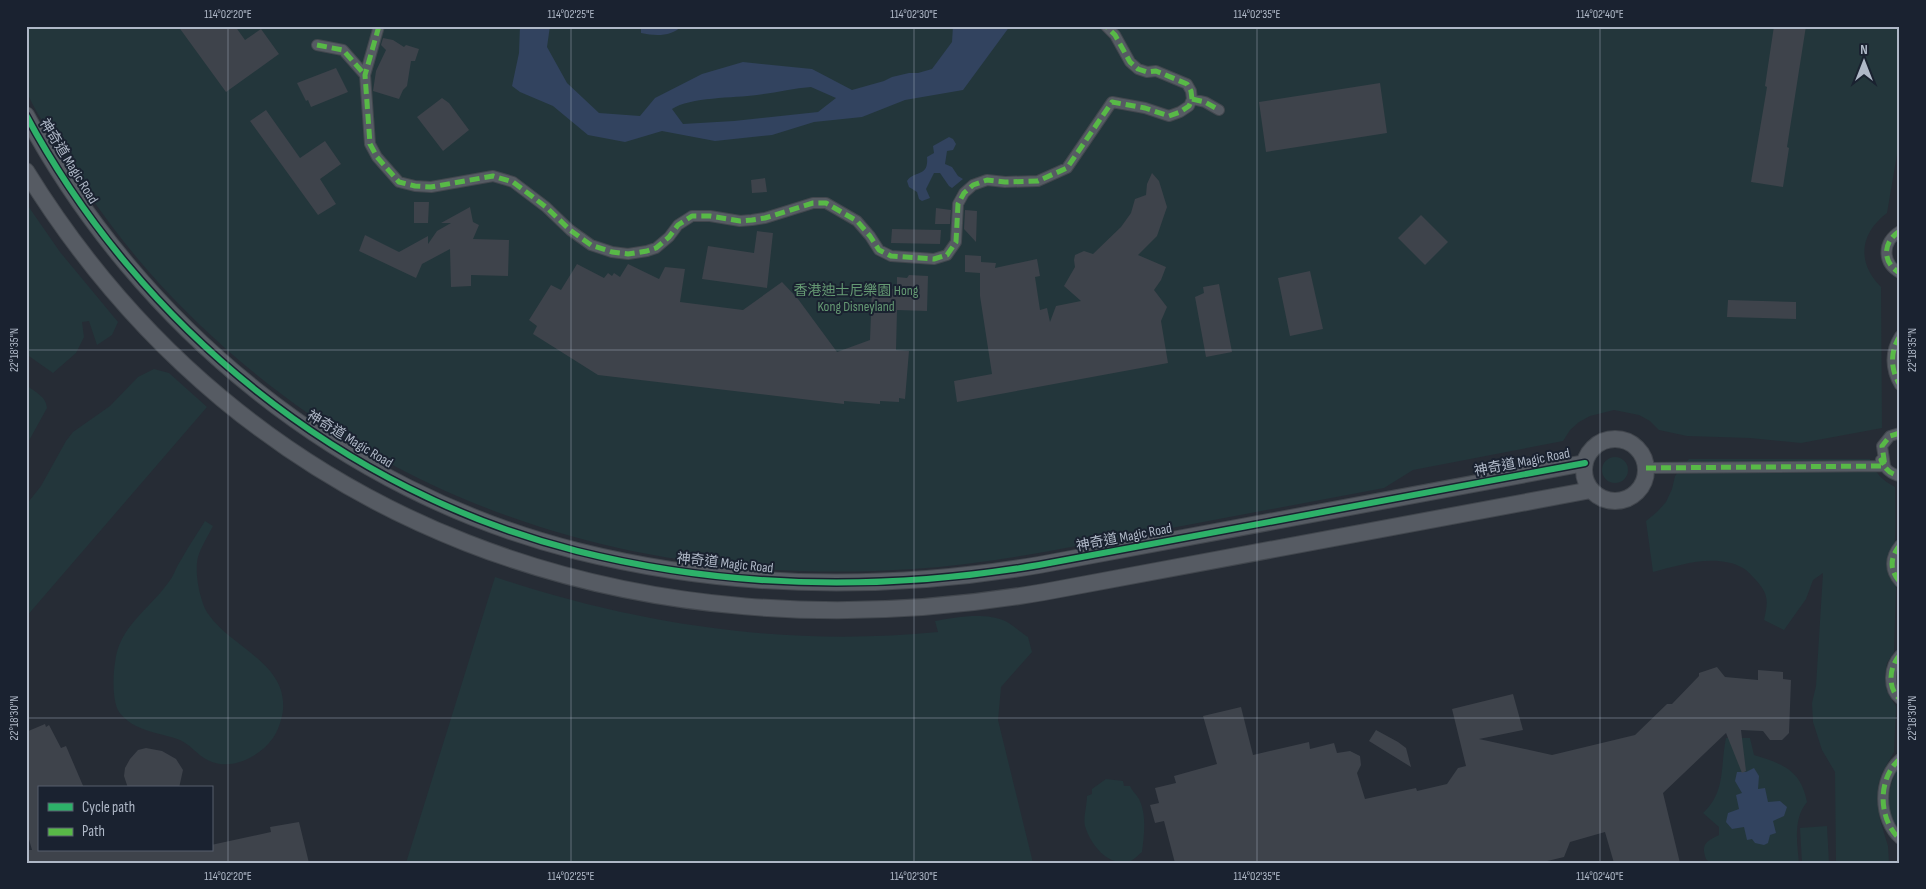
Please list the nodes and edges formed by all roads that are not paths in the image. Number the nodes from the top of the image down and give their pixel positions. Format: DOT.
graph roads {
  1 [pos="379,26"];
  2 [pos="1106,26"];
  3 [pos="317,45"];
  4 [pos="364,75"];
  5 [pos="1192,99"];
  6 [pos="1218,110"];
  7 [pos="26,115"];
  8 [pos="26,171"];
  9 [pos="1900,231"];
  10 [pos="1900,273"];
  11 [pos="1900,336"];
  12 [pos="1900,385"];
  13 [pos="1900,433"];
  14 [pos="1585,463"];
  15 [pos="1884,466"];
  16 [pos="1646,468"];
  17 [pos="1900,476"];
  18 [pos="1591,490"];
  19 [pos="1900,544"];
  20 [pos="1900,582"];
  21 [pos="1900,656"];
  22 [pos="1900,699"];
  23 [pos="1900,759"];
  24 [pos="1900,839"];
  1 -- 4 [label="street"];
  2 -- 5 [label="street"];
  3 -- 4 [label="street"];
  4 -- 5 [label="street"];
  5 -- 6 [label="street"];
  7 -- 14 [label="street, 神奇道 Magic Road"];
  8 -- 18 [label="street"];
  9 -- 10 [label="street"];
  11 -- 12 [label="street"];
  13 -- 15 [label="street"];
  14 -- 16 [label="street, 神奇道 Magic Road"];
  14 -- 18 [label="street, 神奇道 Magic Road"];
  15 -- 16 [label="street"];
  15 -- 17 [label="street"];
  16 -- 18 [label="street"];
  19 -- 20 [label="street"];
  21 -- 22 [label="street"];
  23 -- 24 [label="street"];
}
